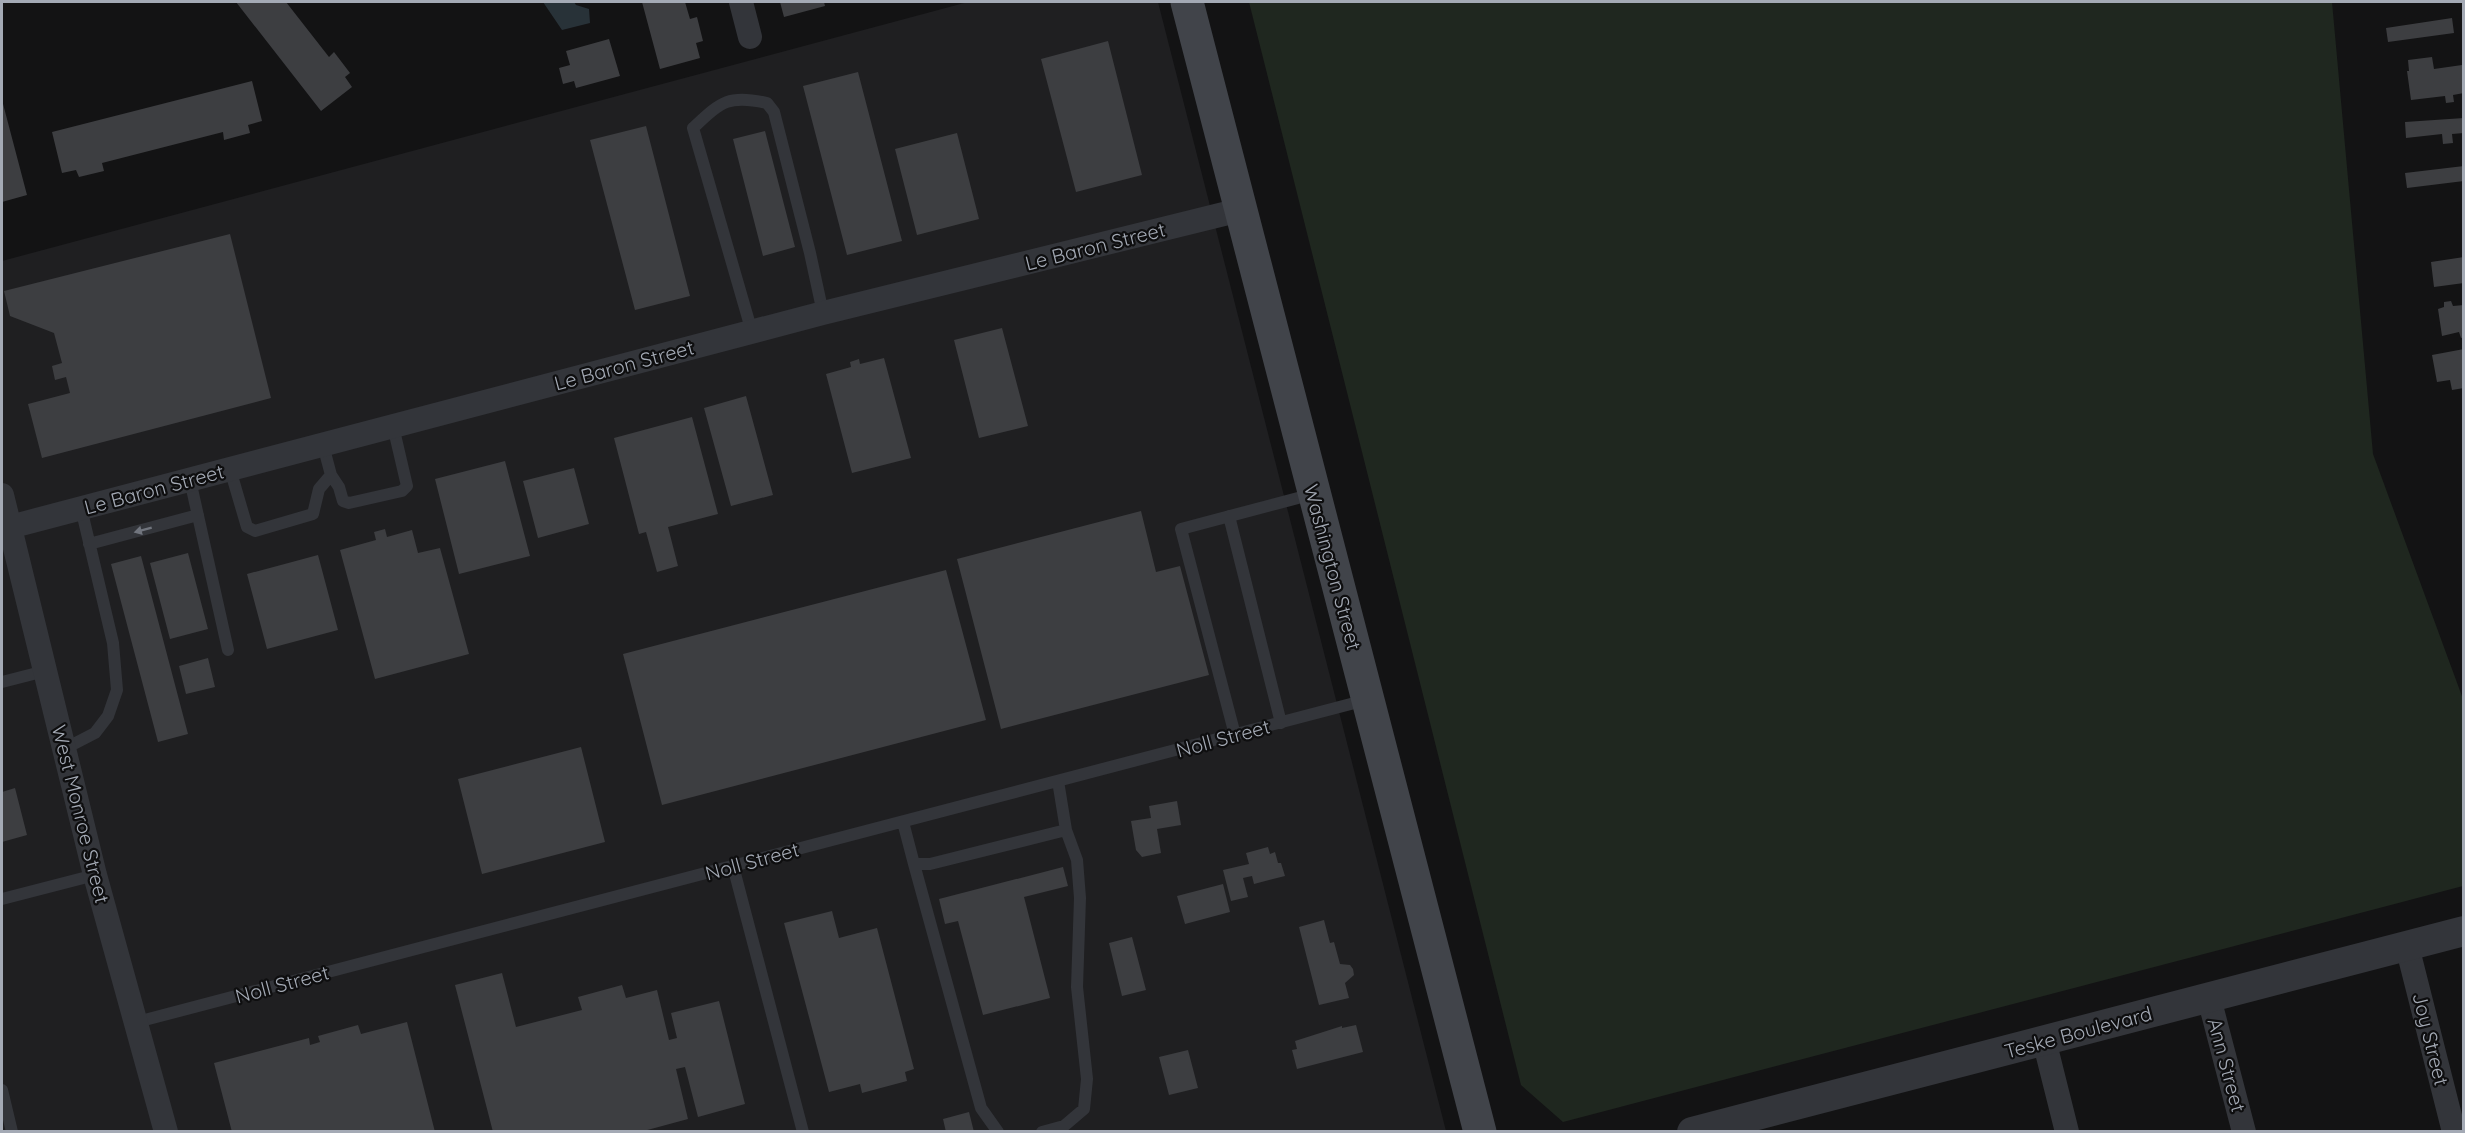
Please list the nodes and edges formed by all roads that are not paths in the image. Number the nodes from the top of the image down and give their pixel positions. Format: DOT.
graph roads {
  1 [pos="741,2"];
  2 [pos="1187,2"];
  3 [pos="750,37"];
  4 [pos="1240,210"];
  5 [pos="823,314"];
  6 [pos="752,332"];
  7 [pos="393,426"];
  8 [pos="323,445"];
  9 [pos="230,469"];
  10 [pos="331,475"];
  11 [pos="190,480"];
  12 [pos="1314,494"];
  13 [pos="2,495"];
  14 [pos="81,508"];
  15 [pos="198,515"];
  16 [pos="1229,516"];
  17 [pos="10,527"];
  18 [pos="89,544"];
  19 [pos="228,650"];
  20 [pos="45,671"];
  21 [pos="2,682"];
  22 [pos="1368,699"];
  23 [pos="1281,723"];
  24 [pos="1235,735"];
  25 [pos="64,749"];
  26 [pos="1058,781"];
  27 [pos="903,822"];
  28 [pos="1066,830"];
  29 [pos="914,864"];
  30 [pos="732,866"];
  31 [pos="95,875"];
  32 [pos="2,899"];
  33 [pos="2463,931"];
  34 [pos="2407,946"];
  35 [pos="2209,998"];
  36 [pos="137,1023"];
  37 [pos="2044,1040"];
  38 [pos="2,1090"];
  39 [pos="12,1131"];
  40 [pos="166,1131"];
  41 [pos="803,1131"];
  42 [pos="998,1131"];
  43 [pos="1042,1131"];
  44 [pos="1480,1131"];
  45 [pos="1692,1131"];
  46 [pos="2067,1131"];
  47 [pos="2244,1131"];
  48 [pos="2454,1131"];
  1 -- 3 [label="street"];
  2 -- 4 [label="main road, Washington Street"];
  4 -- 5 [label="street, Le Baron Street"];
  4 -- 12 [label="main road, Washington Street"];
  5 -- 6 [label="street, Le Baron Street"];
  5 -- 6 [label="lane"];
  6 -- 7 [label="street, Le Baron Street"];
  7 -- 8 [label="street, Le Baron Street"];
  7 -- 10 [label="lane"];
  8 -- 9 [label="street, Le Baron Street"];
  8 -- 10 [label="lane"];
  9 -- 10 [label="lane"];
  9 -- 11 [label="street, Le Baron Street"];
  11 -- 14 [label="street, Le Baron Street"];
  11 -- 15 [label="lane"];
  12 -- 16 [label="lane"];
  12 -- 22 [label="main road, Washington Street"];
  13 -- 17 [label="street, West Monroe Street"];
  14 -- 17 [label="street, Le Baron Street"];
  14 -- 18 [label="lane"];
  15 -- 18 [label="lane, one-way"];
  15 -- 19 [label="lane"];
  16 -- 23 [label="lane"];
  16 -- 24 [label="lane"];
  17 -- 20 [label="street, West Monroe Street"];
  18 -- 25 [label="lane"];
  20 -- 21 [label="lane"];
  20 -- 25 [label="street, West Monroe Street"];
  22 -- 23 [label="lane, Noll Street"];
  22 -- 44 [label="main road, Washington Street"];
  23 -- 24 [label="lane, Noll Street"];
  24 -- 26 [label="lane, Noll Street"];
  25 -- 31 [label="street, West Monroe Street"];
  26 -- 27 [label="lane, Noll Street"];
  26 -- 28 [label="lane"];
  27 -- 29 [label="lane"];
  27 -- 30 [label="lane, Noll Street"];
  28 -- 29 [label="lane"];
  28 -- 43 [label="lane"];
  29 -- 42 [label="lane"];
  30 -- 36 [label="lane, Noll Street"];
  30 -- 41 [label="lane"];
  31 -- 32 [label="lane"];
  31 -- 36 [label="street, West Monroe Street"];
  33 -- 34 [label="street, Teske Boulevard"];
  34 -- 35 [label="street, Teske Boulevard"];
  34 -- 48 [label="street, Joy Street"];
  35 -- 37 [label="street, Teske Boulevard"];
  35 -- 47 [label="street, Ann Street"];
  36 -- 40 [label="street, West Monroe Street"];
  37 -- 45 [label="street, Teske Boulevard"];
  37 -- 46 [label="street"];
  38 -- 39 [label="lane"];
}
